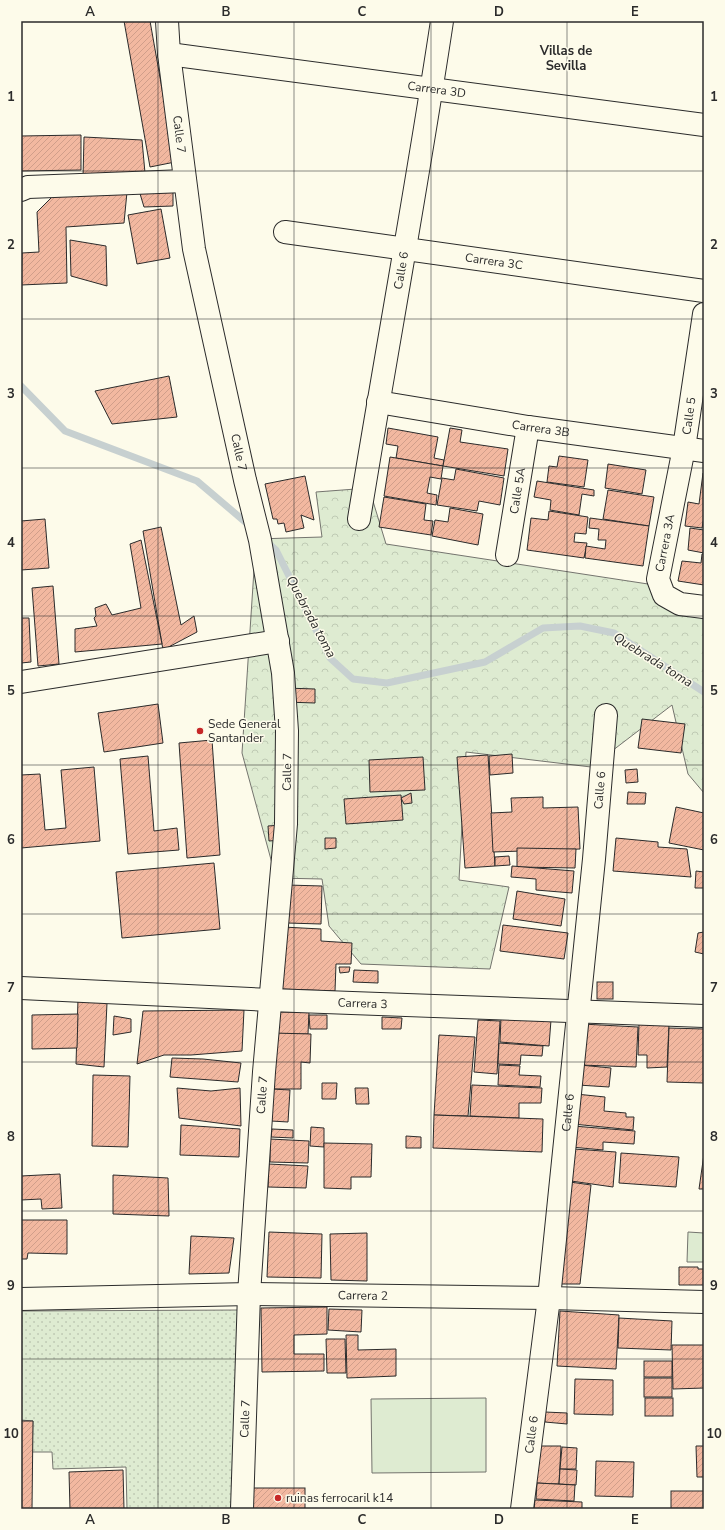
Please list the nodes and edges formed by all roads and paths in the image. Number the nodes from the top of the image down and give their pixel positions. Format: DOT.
graph roads {
  1 [pos="167,21"];
  2 [pos="442,21"];
  3 [pos="169,54"];
  4 [pos="432,88"];
  5 [pos="704,124"];
  6 [pos="185,181"];
  7 [pos="21,190"];
  8 [pos="285,232"];
  9 [pos="405,249"];
  10 [pos="704,291"];
  11 [pos="704,314"];
  12 [pos="378,402"];
  13 [pos="528,427"];
  14 [pos="694,450"];
  15 [pos="359,519"];
  16 [pos="507,555"];
  17 [pos="704,607"];
  18 [pos="278,642"];
  19 [pos="21,682"];
  20 [pos="606,715"];
  21 [pos="21,988"];
  22 [pos="270,1000"];
  23 [pos="578,1012"];
  24 [pos="704,1016"];
  25 [pos="249,1294"];
  26 [pos="548,1298"];
  27 [pos="21,1299"];
  28 [pos="704,1302"];
  29 [pos="242,1509"];
  30 [pos="522,1509"];
  1 -- 3 [label="street, Calle 7"];
  2 -- 4 [label="street, Calle 6"];
  3 -- 4 [label="street, Carrera 3D"];
  3 -- 6 [label="street, Calle 7"];
  4 -- 5 [label="street, Carrera 3D"];
  4 -- 9 [label="street, Calle 6"];
  6 -- 7 [label="street"];
  6 -- 18 [label="street, Calle 7"];
  8 -- 9 [label="street, Carrera 3C"];
  9 -- 10 [label="street, Carrera 3C"];
  9 -- 12 [label="street, Calle 6"];
  11 -- 14 [label="street, Calle 5"];
  12 -- 13 [label="street, Carrera 3B"];
  12 -- 15 [label="street, Calle 6"];
  13 -- 14 [label="street, Carrera 3B"];
  13 -- 16 [label="street, Calle 5A"];
  14 -- 17 [label="street, Carrera 3A"];
  18 -- 19 [label="street"];
  18 -- 22 [label="street, Calle 7"];
  20 -- 23 [label="street, Calle 6"];
  21 -- 22 [label="street, Carrera 3"];
  22 -- 23 [label="street, Carrera 3"];
  22 -- 25 [label="street, Calle 7"];
  23 -- 24 [label="street, Carrera 3"];
  23 -- 26 [label="street, Calle 6"];
  25 -- 26 [label="street, Carrera 2"];
  25 -- 27 [label="street, Carrera 2"];
  25 -- 29 [label="street, Calle 7"];
  26 -- 28 [label="street, Carrera 2"];
  26 -- 30 [label="street, Calle 6"];
}
